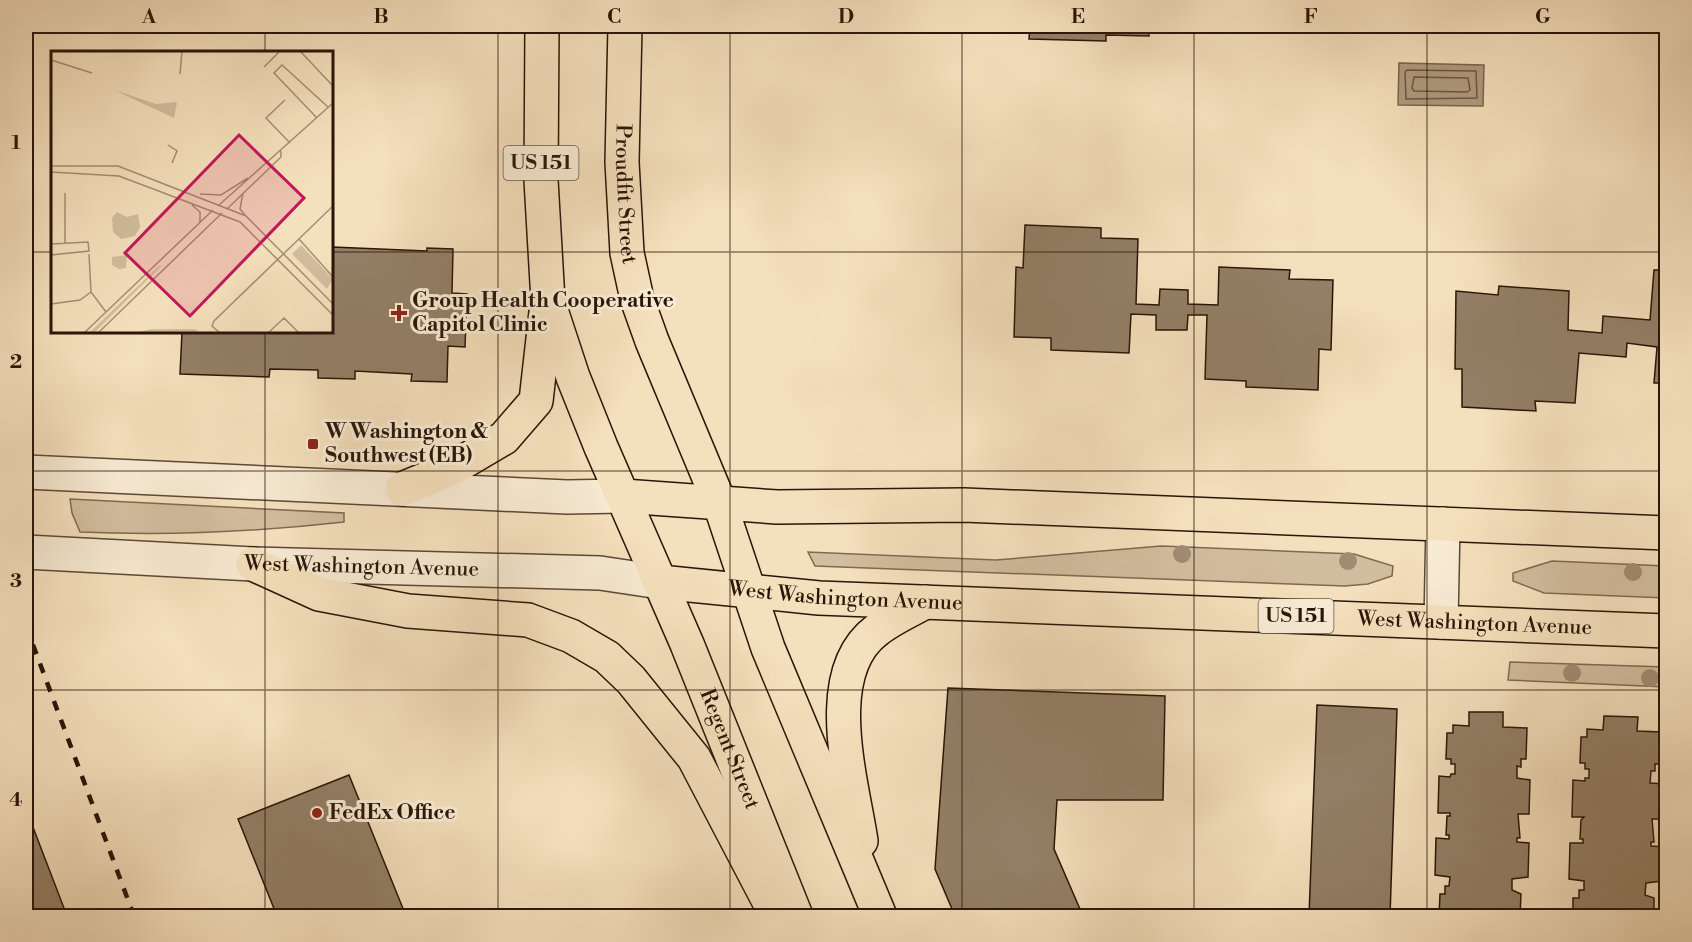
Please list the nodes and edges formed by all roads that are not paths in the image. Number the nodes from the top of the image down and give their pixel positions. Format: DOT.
graph roads {
  1 [pos="542,26"];
  2 [pos="625,26"];
  3 [pos="548,301"];
  4 [pos="26,472"];
  5 [pos="402,489"];
  6 [pos="623,496"];
  7 [pos="720,504"];
  8 [pos="1443,524"];
  9 [pos="1666,533"];
  10 [pos="26,552"];
  11 [pos="253,564"];
  12 [pos="660,582"];
  13 [pos="750,591"];
  14 [pos="925,602"];
  15 [pos="1441,622"];
  16 [pos="1666,631"];
  17 [pos="874,904"];
  18 [pos="777,916"];
  19 [pos="796,916"];
  1 -- 3 [label="main road, US 151"];
  2 -- 7 [label="main road, Proudfit Street"];
  3 -- 5 [label="main road"];
  3 -- 6 [label="main road, US 151"];
  4 -- 5 [label="street"];
  5 -- 6 [label="street"];
  6 -- 7 [label="main road"];
  6 -- 12 [label="main road, US 151"];
  7 -- 8 [label="main road"];
  7 -- 13 [label="main road, Proudfit Street"];
  8 -- 9 [label="main road"];
  8 -- 15 [label="street"];
  10 -- 11 [label="street, West Washington Avenue"];
  11 -- 12 [label="street, West Washington Avenue"];
  11 -- 18 [label="main road"];
  12 -- 13 [label="main road, West Washington Avenue / US 151"];
  12 -- 19 [label="main road, Regent Street"];
  13 -- 14 [label="main road, West Washington Avenue / US 151"];
  13 -- 17 [label="main road"];
  14 -- 15 [label="main road, West Washington Avenue / US 151"];
  14 -- 17 [label="main road"];
  15 -- 16 [label="main road, West Washington Avenue / US 151"];
}
